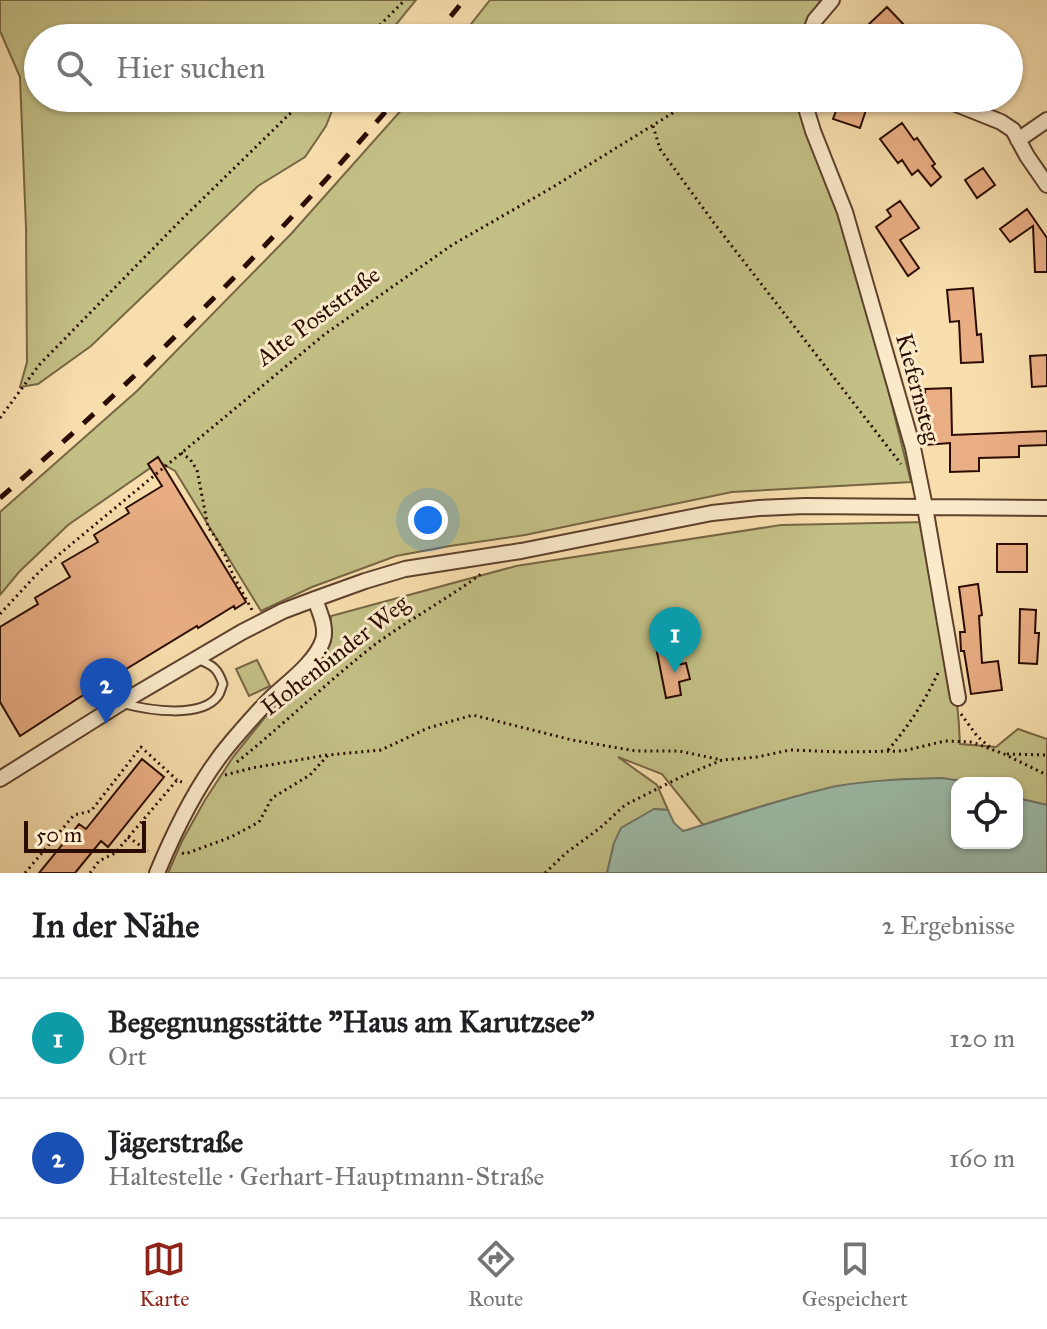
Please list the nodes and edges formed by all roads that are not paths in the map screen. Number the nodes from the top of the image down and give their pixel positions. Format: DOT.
graph roads {
  1 [pos="832,0"];
  2 [pos="813,24"];
  3 [pos="807,112"];
  4 [pos="976,112"];
  5 [pos="1047,120"];
  6 [pos="1018,140"];
  7 [pos="1047,185"];
  8 [pos="925,507"];
  9 [pos="1047,508"];
  10 [pos="315,599"];
  11 [pos="197,659"];
  12 [pos="958,698"];
  13 [pos="121,703"];
  14 [pos="0,779"];
  15 [pos="162,860"];
  1 -- 2 [label="street"];
  3 -- 8 [label="street, Kiefernsteg"];
  4 -- 6 [label="street"];
  5 -- 6 [label="street"];
  6 -- 7 [label="street"];
  8 -- 9 [label="street"];
  8 -- 10 [label="street"];
  8 -- 12 [label="street, Kiefernsteg"];
  10 -- 11 [label="street"];
  10 -- 15 [label="street, Hohenbinder Weg"];
  11 -- 13 [label="street"];
  11 -- 13 [label="lane"];
  13 -- 14 [label="street"];
}
